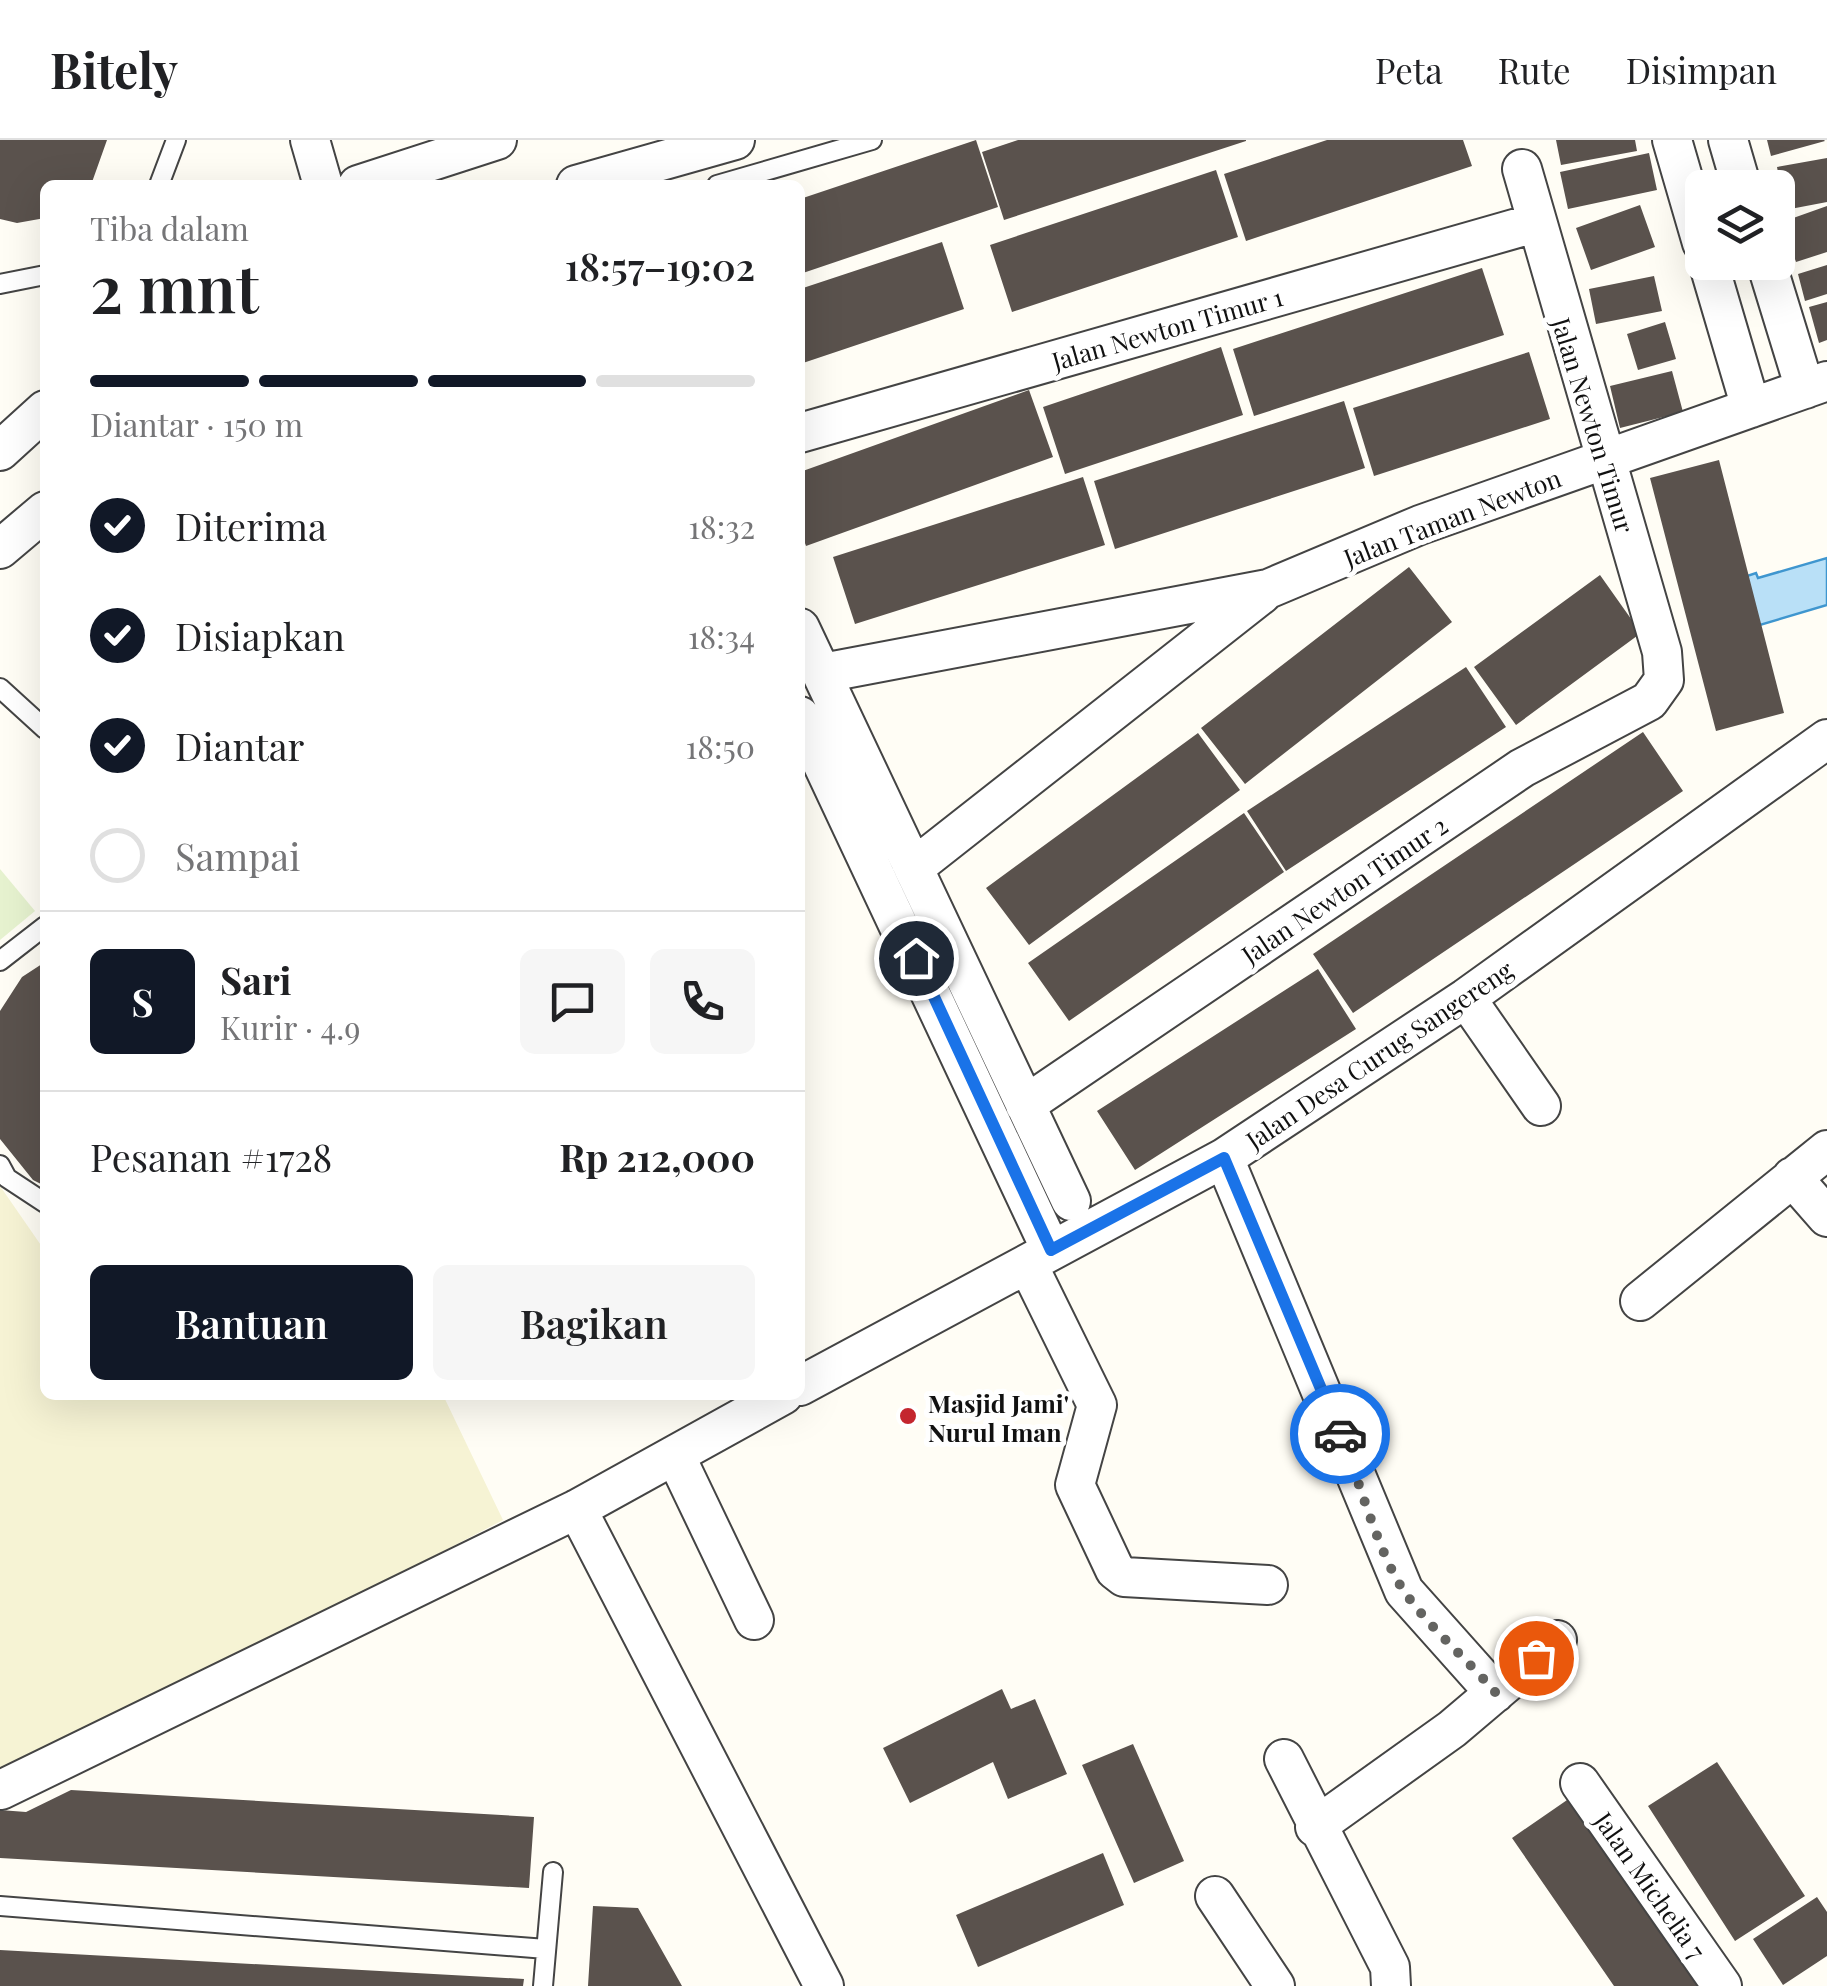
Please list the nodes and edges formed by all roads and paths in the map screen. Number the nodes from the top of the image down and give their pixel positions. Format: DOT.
graph roads {
  1 [pos="176,140"];
  2 [pos="310,140"];
  3 [pos="497,140"];
  4 [pos="735,140"];
  5 [pos="872,140"];
  6 [pos="1672,140"];
  7 [pos="1728,140"];
  8 [pos="1522,170"];
  9 [pos="1737,170"];
  10 [pos="382,171"];
  11 [pos="161,180"];
  12 [pos="322,180"];
  13 [pos="610,180"];
  14 [pos="734,180"];
  15 [pos="1685,185"];
  16 [pos="1535,223"];
  17 [pos="40,276"];
  18 [pos="1713,280"];
  19 [pos="1773,280"];
  20 [pos="0,284"];
  21 [pos="1816,385"];
  22 [pos="1751,408"];
  23 [pos="40,415"];
  24 [pos="805,431"];
  25 [pos="0,451"];
  26 [pos="1605,460"];
  27 [pos="40,514"];
  28 [pos="0,549"];
  29 [pos="1268,590"];
  30 [pos="805,638"];
  31 [pos="824,674"];
  32 [pos="1664,680"];
  33 [pos="0,688"];
  34 [pos="40,724"];
  35 [pos="805,727"];
  36 [pos="1827,739"];
  37 [pos="916,866"];
  38 [pos="40,930"];
  39 [pos="0,961"];
  40 [pos="1466,998"];
  41 [pos="1025,1105"];
  42 [pos="1541,1106"];
  43 [pos="1827,1150"];
  44 [pos="1224,1158"];
  45 [pos="0,1165"];
  46 [pos="1792,1178"];
  47 [pos="40,1200"];
  48 [pos="1071,1201"];
  49 [pos="1827,1217"];
  50 [pos="1040,1258"];
  51 [pos="1640,1300"];
  52 [pos="805,1383"];
  53 [pos="774,1400"];
  54 [pos="675,1455"];
  55 [pos="576,1509"];
  56 [pos="1268,1585"];
  57 [pos="754,1620"];
  58 [pos="1557,1640"];
  59 [pos="1495,1692"];
  60 [pos="1284,1759"];
  61 [pos="1580,1783"];
  62 [pos="1,1790"];
  63 [pos="1314,1826"];
  64 [pos="553,1872"];
  65 [pos="1216,1896"];
  66 [pos="0,1906"];
  67 [pos="546,1949"];
  68 [pos="542,1986"];
  69 [pos="824,1986"];
  70 [pos="1275,1986"];
  71 [pos="1391,1986"];
  72 [pos="1722,1986"];
  1 -- 11 [label="lane"];
  2 -- 12 [label="street"];
  3 -- 10 [label="street"];
  4 -- 13 [label="street"];
  5 -- 14 [label="lane"];
  6 -- 15 [label="street"];
  7 -- 9 [label="street"];
  8 -- 16 [label="street, Jalan Newton Timur"];
  16 -- 24 [label="street, Jalan Newton Timur 1"];
  16 -- 26 [label="street, Jalan Newton Timur"];
  17 -- 20 [label="lane"];
  18 -- 22 [label="street"];
  19 -- 21 [label="street"];
  21 -- 22 [label="street, Jalan Taman Newton"];
  22 -- 26 [label="street, Jalan Taman Newton"];
  23 -- 25 [label="street"];
  26 -- 29 [label="street, Jalan Taman Newton"];
  26 -- 32 [label="street, Jalan Newton Timur"];
  27 -- 28 [label="street"];
  29 -- 31 [label="street, Jalan Taman Newton"];
  29 -- 37 [label="street, Jalan Taman Newton"];
  30 -- 31 [label="street"];
  31 -- 37 [label="street"];
  32 -- 41 [label="street, Jalan Newton Timur 2"];
  33 -- 34 [label="lane"];
  35 -- 50 [label="street"];
  36 -- 40 [label="street, Jalan Desa Curug Sangereng"];
  37 -- 41 [label="street"];
  38 -- 39 [label="lane"];
  40 -- 42 [label="street"];
  40 -- 44 [label="street, Jalan Desa Curug Sangereng"];
  41 -- 48 [label="street"];
  43 -- 46 [label="street"];
  44 -- 50 [label="street, Jalan Desa Curug Sangereng"];
  44 -- 59 [label="street"];
  45 -- 47 [label="lane"];
  46 -- 49 [label="street"];
  46 -- 51 [label="street"];
  50 -- 52 [label="street, Jalan Desa Curug Sangereng"];
  50 -- 56 [label="street"];
  53 -- 54 [label="street"];
  54 -- 55 [label="street"];
  54 -- 57 [label="street"];
  55 -- 62 [label="street"];
  55 -- 69 [label="street"];
  58 -- 59 [label="street"];
  59 -- 63 [label="street"];
  60 -- 63 [label="street"];
  61 -- 72 [label="street, Jalan Michelia 7"];
  63 -- 71 [label="street"];
  64 -- 67 [label="lane"];
  65 -- 70 [label="street"];
  66 -- 67 [label="lane"];
  67 -- 68 [label="lane"];
}
